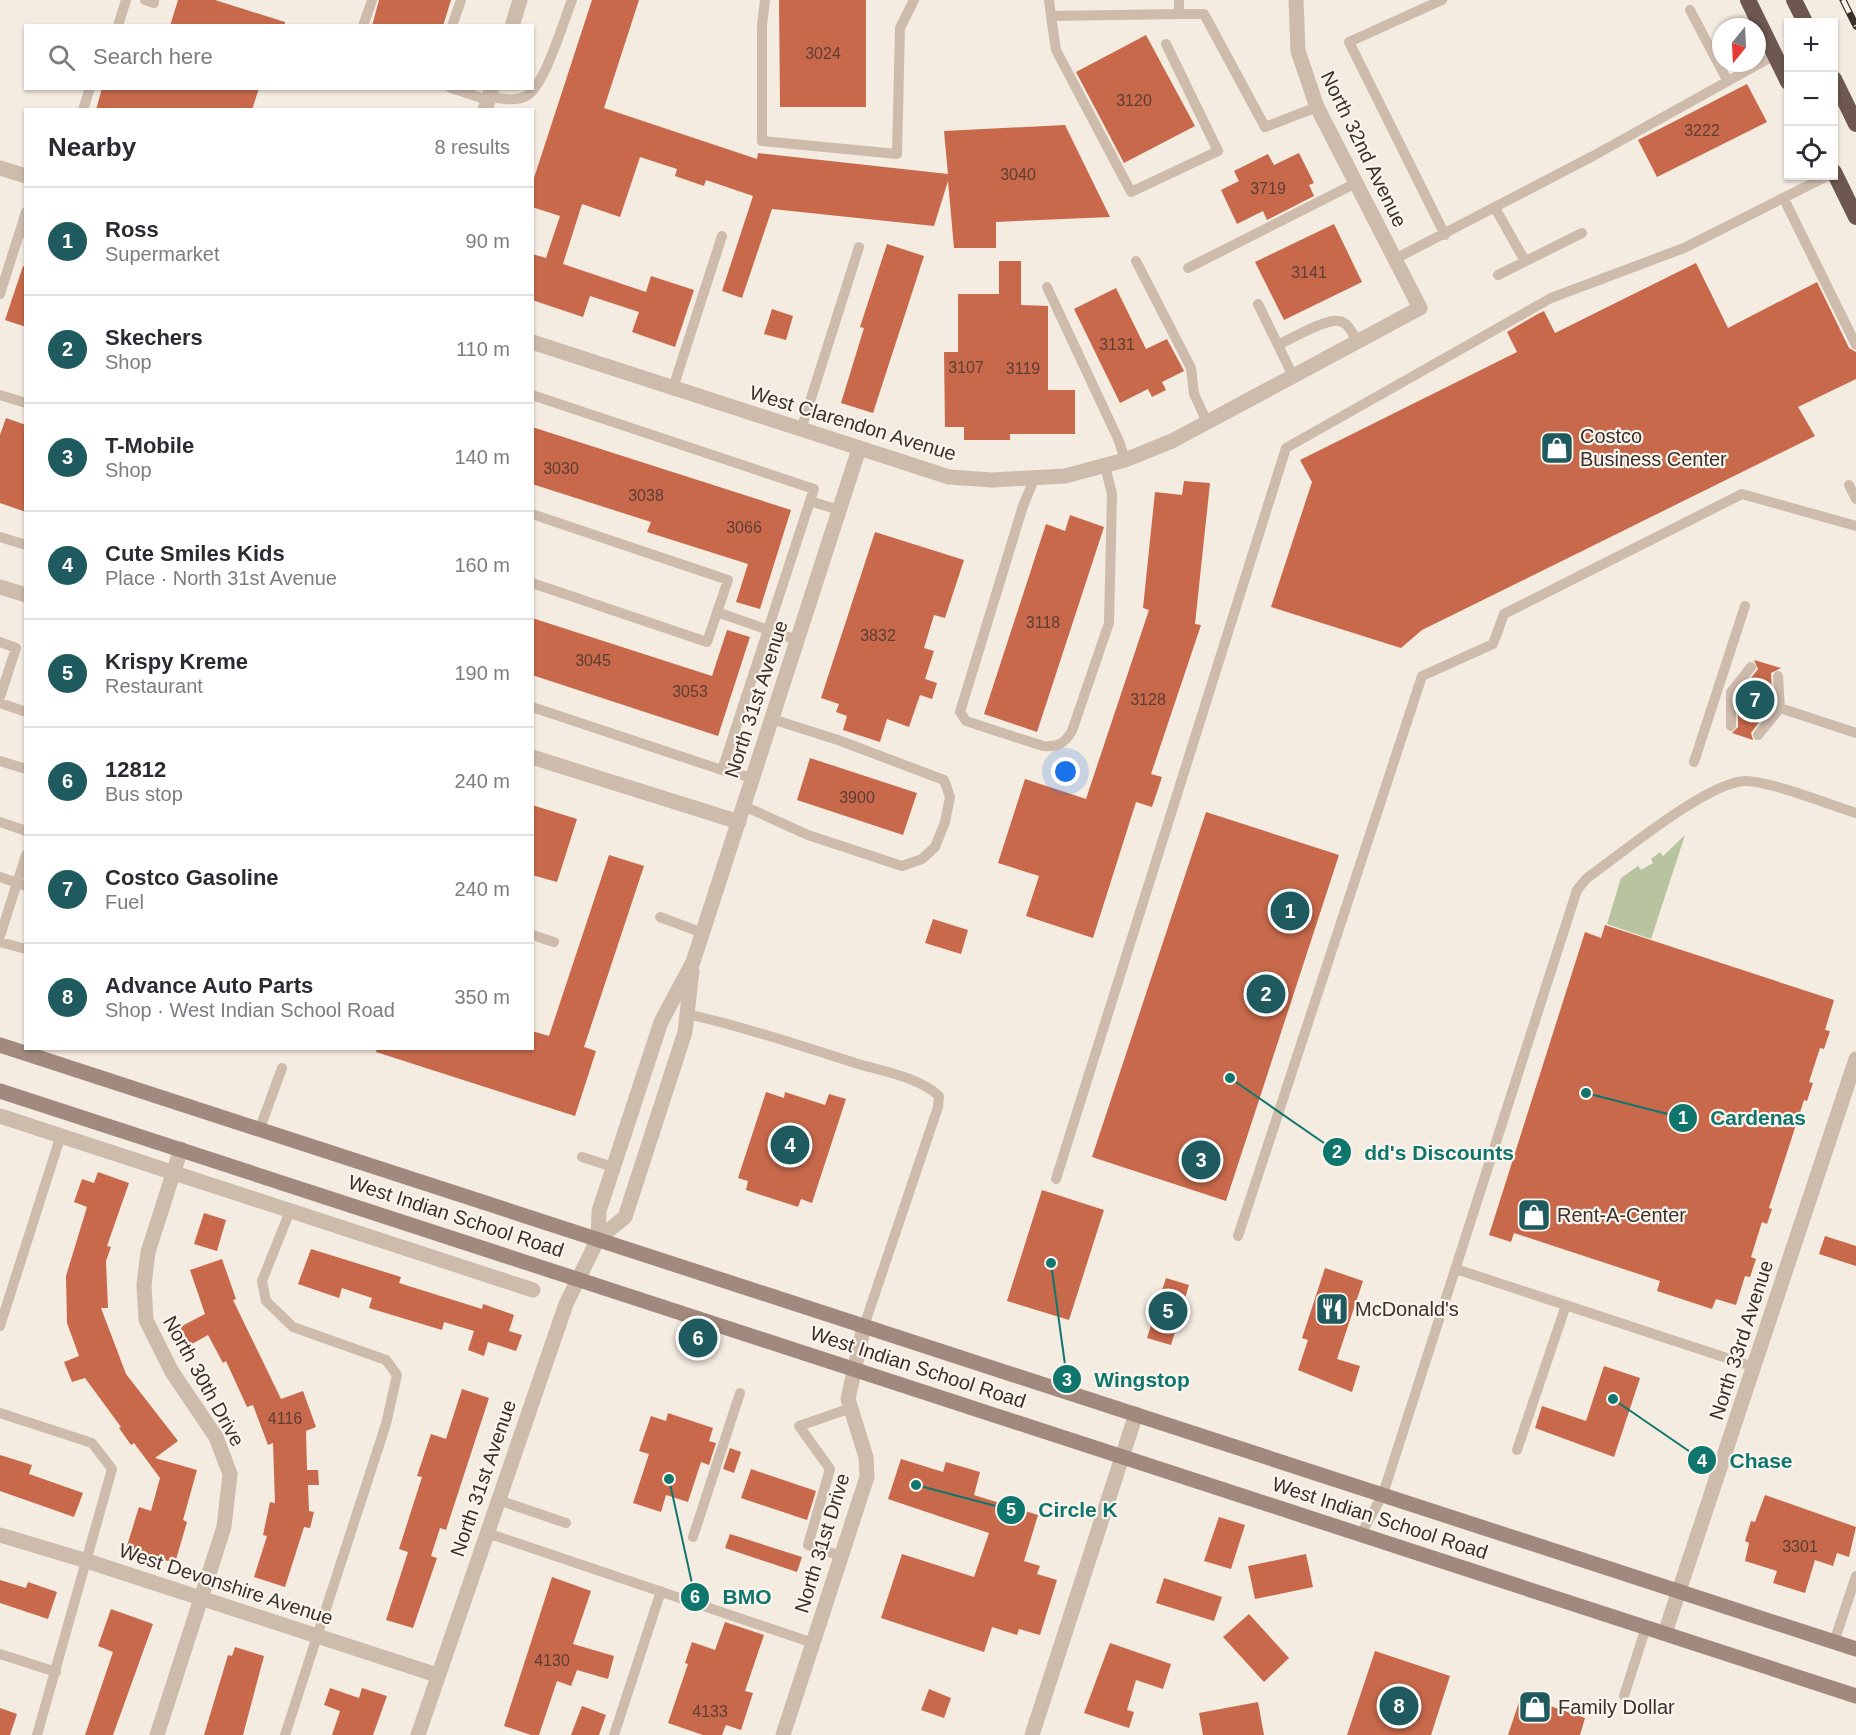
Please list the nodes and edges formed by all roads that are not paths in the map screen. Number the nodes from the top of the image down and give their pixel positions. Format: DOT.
graph roads {
  1 [pos="126,0"];
  2 [pos="145,0"];
  3 [pos="154,0"];
  4 [pos="372,0"];
  5 [pos="461,0"];
  6 [pos="520,0"];
  7 [pos="572,0"];
  8 [pos="765,0"];
  9 [pos="914,0"];
  10 [pos="1049,0"];
  11 [pos="1179,0"];
  12 [pos="1296,0"];
  13 [pos="1442,0"];
  14 [pos="1748,0"];
  15 [pos="1794,0"];
  16 [pos="1426,4"];
  17 [pos="1690,10"];
  18 [pos="1179,15"];
  19 [pos="1051,16"];
  20 [pos="1803,18"];
  21 [pos="119,24"];
  22 [pos="364,24"];
  23 [pos="453,24"];
  24 [pos="513,24"];
  25 [pos="1166,44"];
  26 [pos="1775,55"];
  27 [pos="1784,74"];
  28 [pos="1727,80"];
  29 [pos="534,89"];
  30 [pos="1838,89"];
  31 [pos="89,90"];
  32 [pos="458,90"];
  33 [pos="533,90"];
  34 [pos="488,99"];
  35 [pos="1317,107"];
  36 [pos="83,108"];
  37 [pos="1856,124"];
  38 [pos="0,168"];
  39 [pos="24,175"];
  40 [pos="1820,180"];
  41 [pos="1838,180"];
  42 [pos="1356,183"];
  43 [pos="1784,199"];
  44 [pos="1495,208"];
  45 [pos="1856,217"];
  46 [pos="23,232"];
  47 [pos="1582,233"];
  48 [pos="1445,235"];
  49 [pos="722,236"];
  50 [pos="859,247"];
  51 [pos="1395,259"];
  52 [pos="1136,261"];
  53 [pos="1525,261"];
  54 [pos="1188,268"];
  55 [pos="1498,275"];
  56 [pos="1047,287"];
  57 [pos="0,294"];
  58 [pos="1258,304"];
  59 [pos="1420,308"];
  60 [pos="1358,342"];
  61 [pos="534,343"];
  62 [pos="1278,345"];
  63 [pos="1856,345"];
  64 [pos="1293,376"];
  65 [pos="673,388"];
  66 [pos="0,395"];
  67 [pos="534,396"];
  68 [pos="24,402"];
  69 [pos="1207,423"];
  70 [pos="801,430"];
  71 [pos="859,450"];
  72 [pos="1125,460"];
  73 [pos="1106,466"];
  74 [pos="1035,477"];
  75 [pos="1849,485"];
  76 [pos="1856,499"];
  77 [pos="810,501"];
  78 [pos="839,510"];
  79 [pos="534,515"];
  80 [pos="1856,526"];
  81 [pos="0,537"];
  82 [pos="24,544"];
  83 [pos="534,584"];
  84 [pos="0,587"];
  85 [pos="24,594"];
  86 [pos="1745,606"];
  87 [pos="717,612"];
  88 [pos="769,631"];
  89 [pos="797,640"];
  90 [pos="0,642"];
  91 [pos="1751,666"];
  92 [pos="1778,675"];
  93 [pos="1746,682"];
  94 [pos="1718,688"];
  95 [pos="1731,692"];
  96 [pos="1773,692"];
  97 [pos="0,696"];
  98 [pos="0,704"];
  99 [pos="534,708"];
  100 [pos="1738,708"];
  101 [pos="1780,708"];
  102 [pos="24,711"];
  103 [pos="1764,717"];
  104 [pos="772,719"];
  105 [pos="1731,726"];
  106 [pos="1856,733"];
  107 [pos="1758,735"];
  108 [pos="534,758"];
  109 [pos="0,761"];
  110 [pos="1694,762"];
  111 [pos="24,768"];
  112 [pos="722,770"];
  113 [pos="753,778"];
  114 [pos="744,806"];
  115 [pos="1856,813"];
  116 [pos="0,822"];
  117 [pos="739,822"];
  118 [pos="24,830"];
  119 [pos="24,867"];
  120 [pos="0,877"];
  121 [pos="21,884"];
  122 [pos="660,917"];
  123 [pos="703,933"];
  124 [pos="0,936"];
  125 [pos="534,936"];
  126 [pos="0,942"];
  127 [pos="554,942"];
  128 [pos="24,948"];
  129 [pos="693,962"];
  130 [pos="687,1014"];
  131 [pos="0,1045"];
  132 [pos="1856,1059"];
  133 [pos="282,1068"];
  134 [pos="0,1091"];
  135 [pos="0,1116"];
  136 [pos="260,1128"];
  137 [pos="61,1135"];
  138 [pos="181,1149"];
  139 [pos="582,1157"];
  140 [pos="613,1167"];
  141 [pos="174,1173"];
  142 [pos="1056,1179"];
  143 [pos="290,1211"];
  144 [pos="1238,1236"];
  145 [pos="598,1239"];
  146 [pos="1456,1269"];
  147 [pos="579,1279"];
  148 [pos="533,1290"];
  149 [pos="1566,1305"];
  150 [pos="0,1326"];
  151 [pos="864,1326"];
  152 [pos="1754,1367"];
  153 [pos="854,1369"];
  154 [pos="740,1393"];
  155 [pos="851,1408"];
  156 [pos="0,1413"];
  157 [pos="1136,1414"];
  158 [pos="1517,1450"];
  159 [pos="1122,1455"];
  160 [pos="1383,1494"];
  161 [pos="498,1500"];
  162 [pos="567,1522"];
  163 [pos="487,1533"];
  164 [pos="1361,1534"];
  165 [pos="0,1535"];
  166 [pos="693,1537"];
  167 [pos="841,1556"];
  168 [pos="87,1561"];
  169 [pos="1856,1576"];
  170 [pos="661,1591"];
  171 [pos="1680,1591"];
  172 [pos="203,1598"];
  173 [pos="1646,1627"];
  174 [pos="1665,1633"];
  175 [pos="317,1637"];
  176 [pos="1834,1642"];
  177 [pos="813,1643"];
  178 [pos="1856,1649"];
  179 [pos="0,1654"];
  180 [pos="56,1672"];
  181 [pos="437,1675"];
  182 [pos="1624,1696"];
  183 [pos="1856,1696"];
  184 [pos="37,1735"];
  185 [pos="157,1735"];
  186 [pos="285,1735"];
  187 [pos="418,1735"];
  188 [pos="614,1735"];
  189 [pos="783,1735"];
  190 [pos="1032,1735"];
  1 -- 21 [label="lane"];
  2 -- 3 [label="lane"];
  4 -- 22 [label="lane"];
  5 -- 23 [label="lane"];
  6 -- 24 [label="street"];
  7 -- 29 [label="lane"];
  8 -- 9 [label="lane"];
  10 -- 19 [label="lane"];
  11 -- 18 [label="lane"];
  12 -- 35 [label="street, North 32nd Avenue"];
  13 -- 16 [label="lane"];
  14 -- 26 [label="highway"];
  15 -- 20 [label="highway"];
  16 -- 48 [label="lane"];
  17 -- 28 [label="lane"];
  18 -- 19 [label="lane"];
  18 -- 35 [label="lane"];
  19 -- 25 [label="lane"];
  26 -- 27 [label="highway"];
  26 -- 28 [label="lane"];
  28 -- 44 [label="lane"];
  30 -- 37 [label="highway"];
  31 -- 36 [label="lane"];
  32 -- 34 [label="lane"];
  33 -- 34 [label="lane"];
  35 -- 42 [label="street, North 32nd Avenue"];
  38 -- 39 [label="street"];
  40 -- 43 [label="lane"];
  41 -- 45 [label="highway"];
  42 -- 51 [label="street, North 32nd Avenue"];
  42 -- 54 [label="lane"];
  43 -- 63 [label="lane"];
  43 -- 142 [label="lane"];
  44 -- 48 [label="lane"];
  44 -- 53 [label="lane"];
  46 -- 57 [label="lane"];
  47 -- 53 [label="lane"];
  48 -- 51 [label="lane"];
  49 -- 65 [label="lane"];
  50 -- 70 [label="lane"];
  51 -- 59 [label="street, North 32nd Avenue"];
  52 -- 69 [label="lane"];
  53 -- 55 [label="lane"];
  56 -- 72 [label="lane"];
  58 -- 62 [label="lane"];
  59 -- 60 [label="street, West Clarendon Avenue"];
  60 -- 62 [label="lane"];
  60 -- 64 [label="street, West Clarendon Avenue"];
  61 -- 65 [label="street, West Clarendon Avenue"];
  62 -- 64 [label="lane"];
  64 -- 69 [label="street, West Clarendon Avenue"];
  65 -- 70 [label="street, West Clarendon Avenue"];
  66 -- 68 [label="lane"];
  67 -- 77 [label="lane"];
  69 -- 72 [label="street, West Clarendon Avenue"];
  70 -- 71 [label="street, West Clarendon Avenue"];
  71 -- 74 [label="street, West Clarendon Avenue"];
  71 -- 78 [label="street, North 31st Avenue"];
  72 -- 73 [label="street, West Clarendon Avenue"];
  73 -- 74 [label="street, West Clarendon Avenue"];
  73 -- 74 [label="lane"];
  75 -- 76 [label="lane"];
  77 -- 78 [label="lane"];
  77 -- 88 [label="lane"];
  78 -- 89 [label="street, North 31st Avenue"];
  79 -- 87 [label="lane"];
  80 -- 144 [label="lane"];
  81 -- 82 [label="lane"];
  83 -- 87 [label="lane"];
  84 -- 85 [label="street"];
  86 -- 94 [label="lane"];
  87 -- 88 [label="lane"];
  88 -- 89 [label="lane"];
  88 -- 112 [label="lane"];
  89 -- 104 [label="street, North 31st Avenue"];
  90 -- 97 [label="lane"];
  91 -- 95 [label="lane"];
  92 -- 101 [label="lane"];
  93 -- 95 [label="lane"];
  94 -- 95 [label="lane"];
  94 -- 110 [label="lane"];
  95 -- 100 [label="lane"];
  95 -- 105 [label="lane"];
  96 -- 101 [label="lane"];
  98 -- 102 [label="lane"];
  99 -- 112 [label="lane"];
  101 -- 103 [label="lane"];
  101 -- 106 [label="lane"];
  101 -- 107 [label="lane"];
  104 -- 113 [label="street, North 31st Avenue"];
  104 -- 114 [label="lane"];
  108 -- 117 [label="street"];
  109 -- 111 [label="lane"];
  112 -- 113 [label="lane"];
  113 -- 114 [label="street, North 31st Avenue"];
  114 -- 117 [label="street, North 31st Avenue"];
  115 -- 146 [label="lane"];
  116 -- 118 [label="lane"];
  117 -- 123 [label="street, North 31st Avenue"];
  119 -- 121 [label="lane"];
  120 -- 121 [label="lane"];
  121 -- 124 [label="lane"];
  122 -- 123 [label="lane"];
  123 -- 129 [label="street, North 31st Avenue"];
  125 -- 127 [label="lane"];
  126 -- 128 [label="lane"];
  129 -- 130 [label="street, North 31st Avenue"];
  129 -- 140 [label="street, North 31st Avenue"];
  130 -- 145 [label="street, North 31st Avenue"];
  130 -- 151 [label="lane"];
  131 -- 136 [label="main road, West Indian School Road"];
  132 -- 152 [label="street, North 33rd Avenue"];
  133 -- 136 [label="lane"];
  134 -- 138 [label="main road, West Indian School Road"];
  135 -- 137 [label="street"];
  136 -- 145 [label="main road, West Indian School Road"];
  137 -- 141 [label="street"];
  137 -- 150 [label="lane"];
  138 -- 141 [label="street, North 30th Drive"];
  138 -- 147 [label="main road, West Indian School Road"];
  139 -- 140 [label="lane"];
  140 -- 145 [label="street, North 31st Avenue"];
  141 -- 143 [label="street"];
  141 -- 172 [label="street, North 30th Drive"];
  143 -- 148 [label="street"];
  143 -- 175 [label="lane"];
  145 -- 147 [label="street, North 31st Avenue"];
  145 -- 151 [label="main road, West Indian School Road"];
  146 -- 149 [label="lane"];
  146 -- 160 [label="lane"];
  147 -- 153 [label="main road, West Indian School Road"];
  147 -- 161 [label="street, North 31st Avenue"];
  149 -- 152 [label="lane"];
  149 -- 158 [label="lane"];
  151 -- 153 [label="street, North 31st Drive"];
  151 -- 157 [label="main road, West Indian School Road"];
  152 -- 171 [label="street, North 33rd Avenue"];
  153 -- 155 [label="street, North 31st Drive"];
  153 -- 159 [label="main road, West Indian School Road"];
  154 -- 166 [label="lane"];
  155 -- 167 [label="street, North 31st Drive"];
  155 -- 167 [label="lane"];
  156 -- 168 [label="lane"];
  157 -- 159 [label="street"];
  157 -- 160 [label="main road, West Indian School Road"];
  159 -- 164 [label="main road, West Indian School Road"];
  159 -- 190 [label="street"];
  160 -- 164 [label="lane"];
  160 -- 171 [label="main road, West Indian School Road"];
  161 -- 162 [label="lane"];
  161 -- 163 [label="street, North 31st Avenue"];
  163 -- 170 [label="lane"];
  163 -- 181 [label="street, North 31st Avenue"];
  164 -- 173 [label="main road, West Indian School Road"];
  165 -- 168 [label="street, West Devonshire Avenue"];
  167 -- 177 [label="street, North 31st Drive"];
  168 -- 172 [label="street, West Devonshire Avenue"];
  168 -- 180 [label="lane"];
  169 -- 176 [label="lane"];
  170 -- 177 [label="lane"];
  170 -- 188 [label="lane"];
  171 -- 174 [label="street, North 33rd Avenue"];
  171 -- 176 [label="main road, West Indian School Road"];
  172 -- 175 [label="street, West Devonshire Avenue"];
  172 -- 185 [label="street, North 30th Drive"];
  173 -- 174 [label="main road, West Indian School Road"];
  173 -- 182 [label="lane"];
  174 -- 183 [label="main road, West Indian School Road"];
  175 -- 181 [label="street, West Devonshire Avenue"];
  175 -- 186 [label="lane"];
  176 -- 178 [label="main road, West Indian School Road"];
  177 -- 189 [label="street, North 31st Drive"];
  179 -- 180 [label="lane"];
  180 -- 184 [label="lane"];
  181 -- 187 [label="street, North 31st Avenue"];
}
